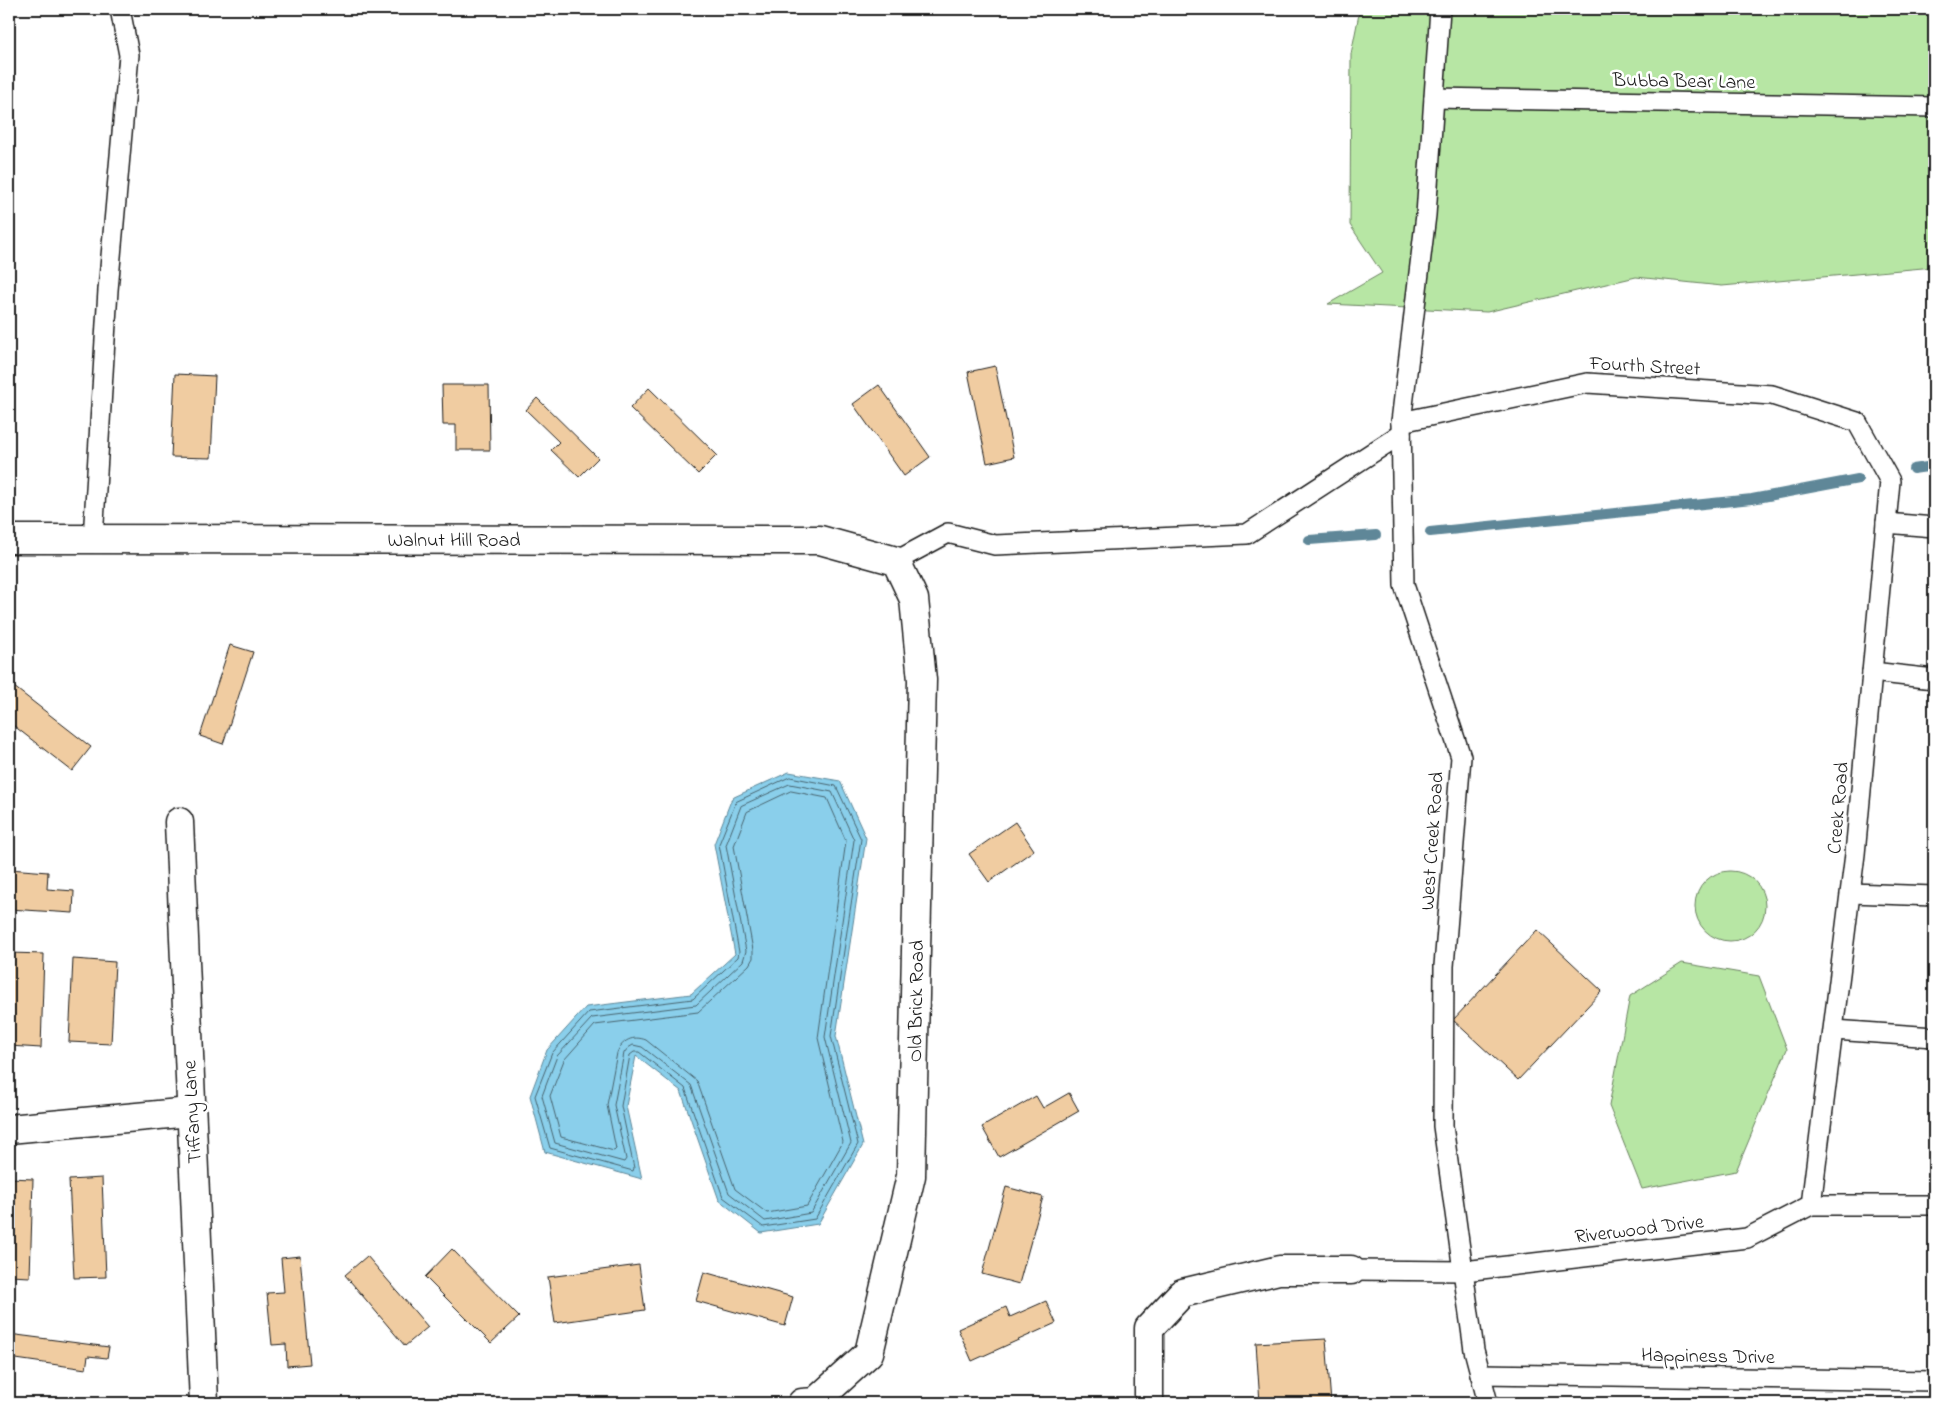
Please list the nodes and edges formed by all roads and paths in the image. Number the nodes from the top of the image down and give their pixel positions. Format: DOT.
graph roads {
  1 [pos="120,9"];
  2 [pos="1440,9"];
  3 [pos="1434,98"];
  4 [pos="1934,107"];
  5 [pos="1857,422"];
  6 [pos="1401,428"];
  7 [pos="1886,523"];
  8 [pos="1934,527"];
  9 [pos="9,539"];
  10 [pos="93,539"];
  11 [pos="896,561"];
  12 [pos="1872,672"];
  13 [pos="1934,679"];
  14 [pos="179,822"];
  15 [pos="1851,893"];
  16 [pos="1934,896"];
  17 [pos="1834,1030"];
  18 [pos="1934,1037"];
  19 [pos="190,1112"];
  20 [pos="9,1129"];
  21 [pos="1812,1205"];
  22 [pos="1934,1205"];
  23 [pos="1351,1270"];
  24 [pos="1464,1271"];
  25 [pos="1480,1374"];
  26 [pos="1934,1380"];
  27 [pos="204,1403"];
  28 [pos="802,1403"];
  29 [pos="1149,1403"];
  30 [pos="1488,1403"];
  1 -- 10 [label="lane"];
  2 -- 3 [label="lane, West Creek Road"];
  3 -- 4 [label="lane, Bubba Bear Lane"];
  3 -- 6 [label="lane, West Creek Road"];
  5 -- 6 [label="lane, Fourth Street"];
  5 -- 7 [label="lane, Creek Road"];
  6 -- 11 [label="lane"];
  6 -- 24 [label="lane, West Creek Road"];
  7 -- 8 [label="lane"];
  7 -- 12 [label="lane, Creek Road"];
  9 -- 10 [label="street, Walnut Hill Road"];
  10 -- 11 [label="street, Walnut Hill Road"];
  11 -- 28 [label="street, Old Brick Road"];
  12 -- 13 [label="lane"];
  12 -- 15 [label="lane, Creek Road"];
  14 -- 19 [label="street, Tiffany Lane"];
  15 -- 16 [label="lane"];
  15 -- 17 [label="lane, Creek Road"];
  17 -- 18 [label="lane"];
  17 -- 21 [label="lane, Creek Road"];
  19 -- 20 [label="street"];
  19 -- 27 [label="street, Tiffany Lane"];
  21 -- 22 [label="lane"];
  21 -- 24 [label="lane, Riverwood Drive"];
  23 -- 24 [label="lane, Riverwood Drive"];
  23 -- 29 [label="street"];
  24 -- 25 [label="lane, West Creek Road"];
  25 -- 26 [label="lane, Happiness Drive"];
  25 -- 30 [label="lane, West Creek Road"];
}
